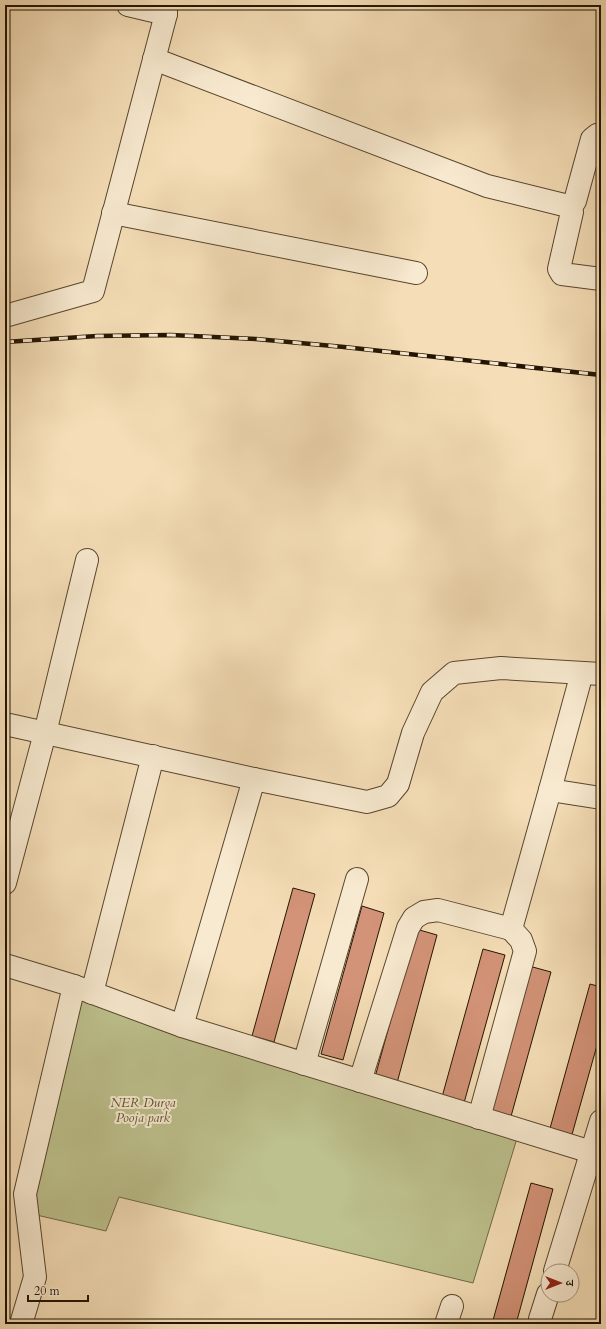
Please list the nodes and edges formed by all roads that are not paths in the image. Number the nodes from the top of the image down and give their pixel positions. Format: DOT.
graph roads {
  1 [pos="128,5"];
  2 [pos="166,10"];
  3 [pos="154,59"];
  4 [pos="601,134"];
  5 [pos="570,208"];
  6 [pos="113,213"];
  7 [pos="416,273"];
  8 [pos="601,279"];
  9 [pos="5,316"];
  10 [pos="87,560"];
  11 [pos="592,673"];
  12 [pos="5,724"];
  13 [pos="45,733"];
  14 [pos="153,756"];
  15 [pos="254,778"];
  16 [pos="550,790"];
  17 [pos="601,798"];
  18 [pos="357,879"];
  19 [pos="5,883"];
  20 [pos="511,929"];
  21 [pos="5,964"];
  22 [pos="83,990"];
  23 [pos="182,1026"];
  24 [pos="304,1064"];
  25 [pos="360,1081"];
  26 [pos="479,1118"];
  27 [pos="601,1121"];
  28 [pos="596,1154"];
  29 [pos="558,1263"];
  30 [pos="545,1303"];
  31 [pos="540,1319"];
  32 [pos="21,1324"];
  1 -- 2 [label="street"];
  2 -- 3 [label="street"];
  3 -- 5 [label="street"];
  3 -- 6 [label="street"];
  4 -- 5 [label="street"];
  5 -- 8 [label="street"];
  6 -- 7 [label="street"];
  6 -- 9 [label="street"];
  10 -- 13 [label="street"];
  11 -- 15 [label="street"];
  11 -- 16 [label="street"];
  12 -- 13 [label="street"];
  13 -- 14 [label="street"];
  13 -- 19 [label="street"];
  14 -- 15 [label="street"];
  14 -- 22 [label="street"];
  15 -- 23 [label="street"];
  16 -- 17 [label="street"];
  16 -- 20 [label="street"];
  18 -- 24 [label="street"];
  20 -- 25 [label="street"];
  20 -- 26 [label="street"];
  21 -- 22 [label="street"];
  22 -- 23 [label="street"];
  22 -- 32 [label="street"];
  23 -- 24 [label="street"];
  24 -- 25 [label="street"];
  25 -- 26 [label="street"];
  26 -- 28 [label="street"];
  27 -- 28 [label="street"];
  28 -- 29 [label="street"];
  30 -- 31 [label="street"];
}
